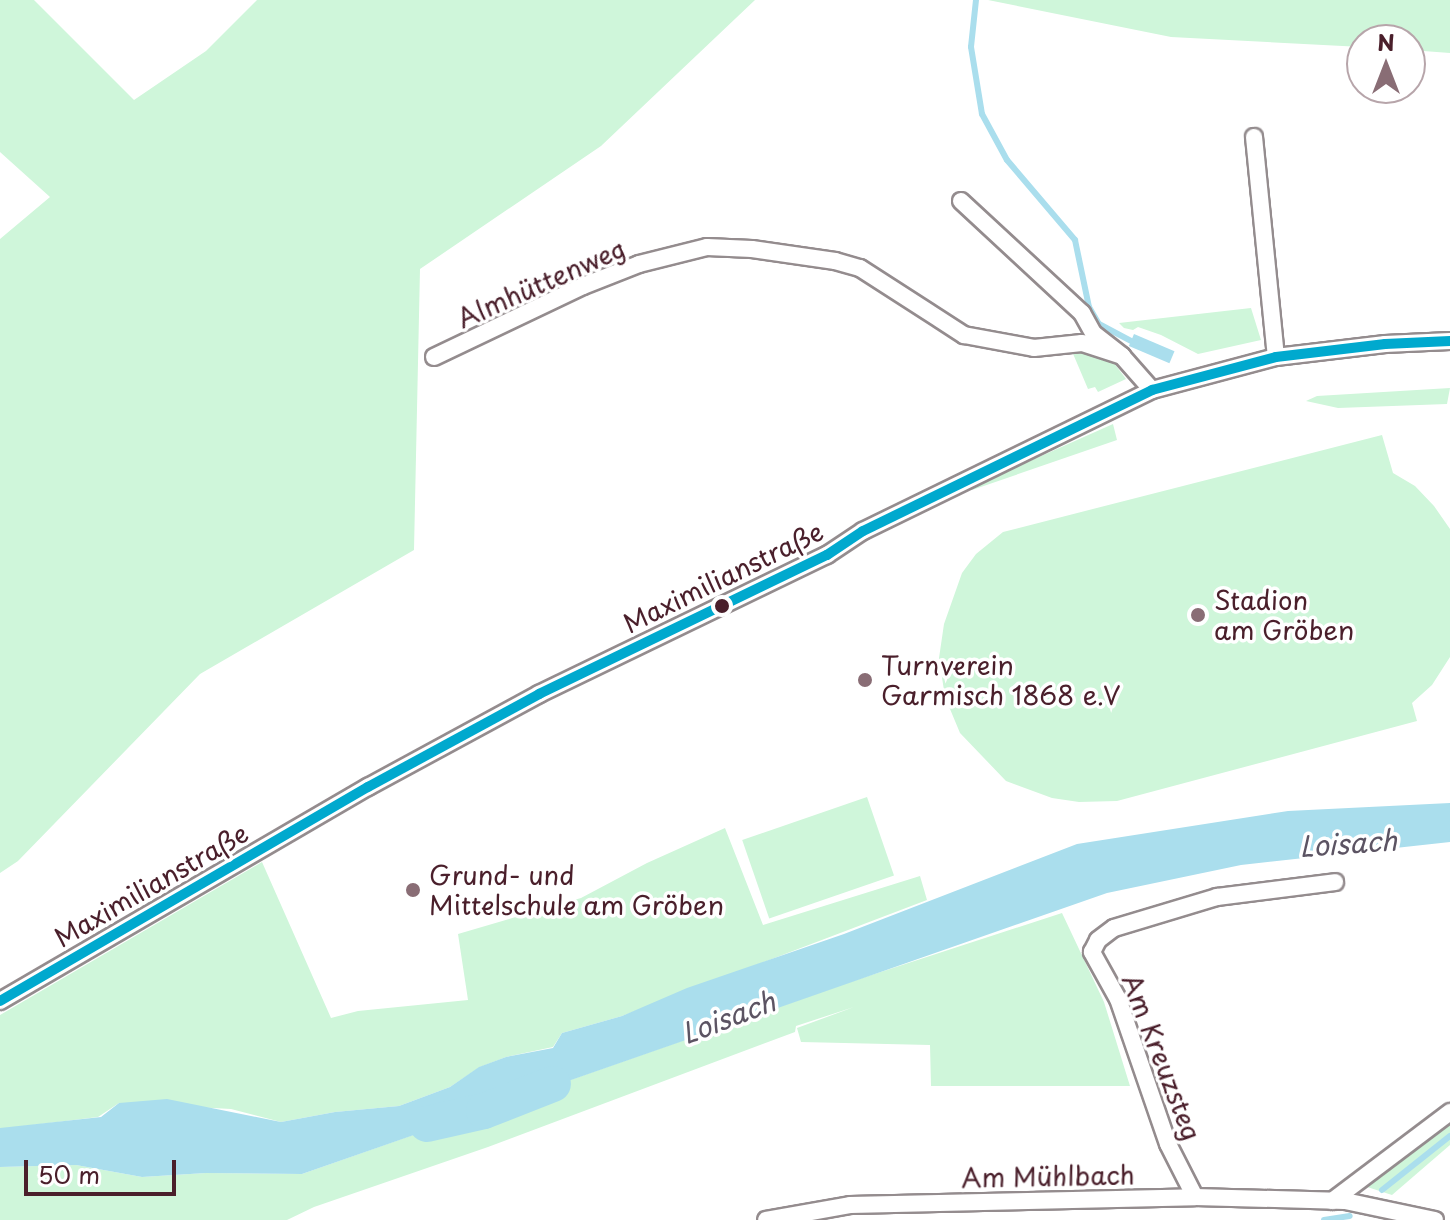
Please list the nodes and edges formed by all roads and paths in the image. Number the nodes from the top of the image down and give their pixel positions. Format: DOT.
graph roads {
  1 [pos="1254,137"];
  2 [pos="961,201"];
  3 [pos="1450,341"];
  4 [pos="1122,356"];
  5 [pos="434,357"];
  6 [pos="1276,357"];
  7 [pos="1152,390"];
  8 [pos="1335,882"];
  9 [pos="0,1001"];
  10 [pos="1450,1112"];
  11 [pos="1195,1197"];
  12 [pos="1338,1201"];
  13 [pos="766,1220"];
  14 [pos="1435,1220"];
  1 -- 6 [label="street"];
  2 -- 4 [label="street"];
  3 -- 6 [label="street, Maximilianstraße"];
  4 -- 5 [label="street, Almhüttenweg"];
  4 -- 7 [label="street"];
  6 -- 7 [label="street, Maximilianstraße"];
  7 -- 9 [label="street, Maximilianstraße"];
  8 -- 11 [label="street, Am Kreuzsteg"];
  10 -- 12 [label="street"];
  11 -- 12 [label="street, Am Mühlbach"];
  11 -- 13 [label="street, Am Mühlbach"];
  12 -- 14 [label="street, Am Mühlbach"];
}
